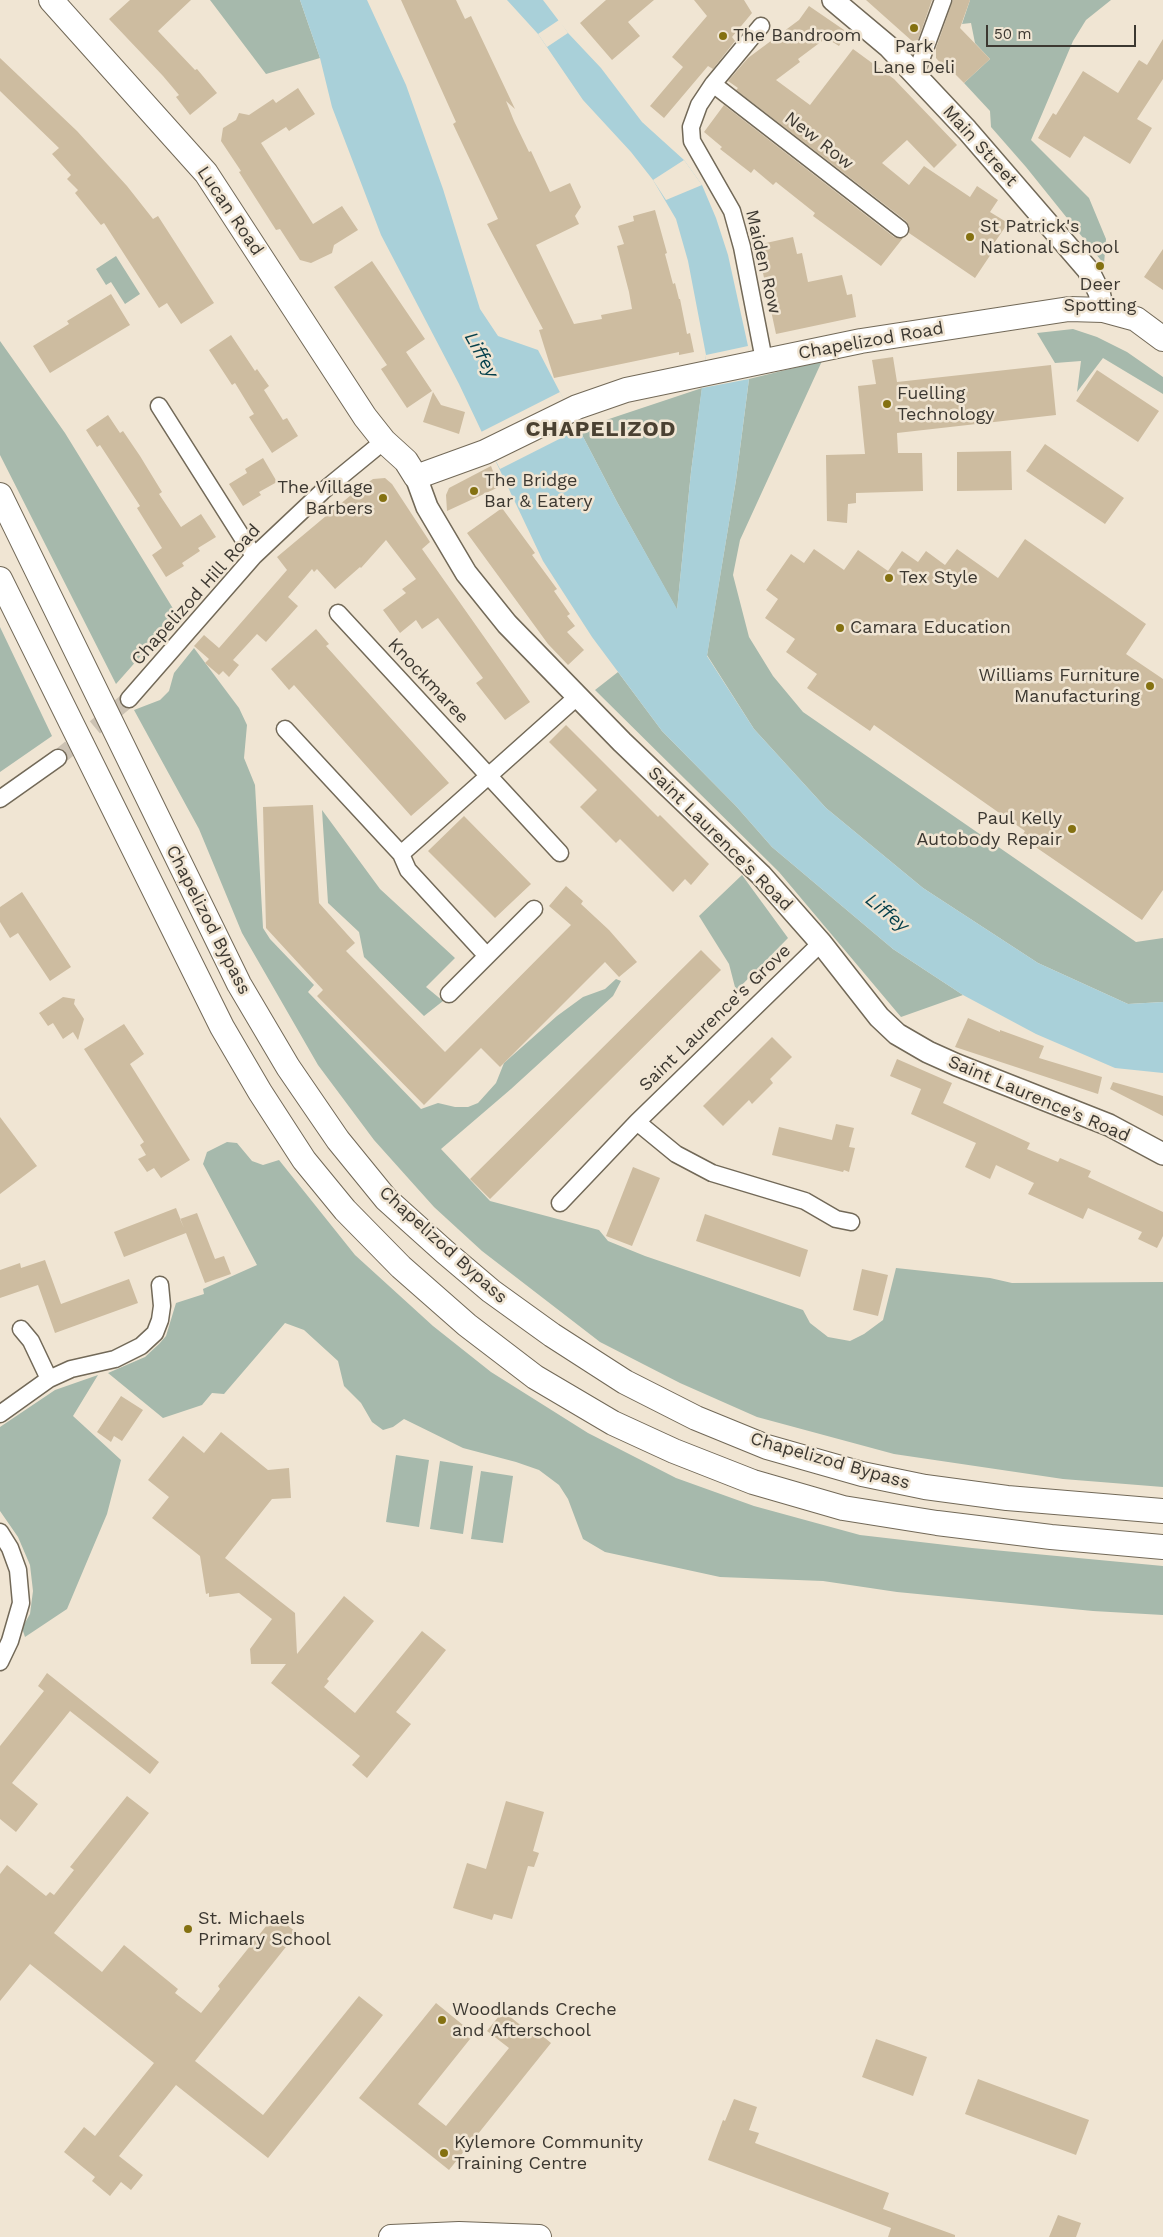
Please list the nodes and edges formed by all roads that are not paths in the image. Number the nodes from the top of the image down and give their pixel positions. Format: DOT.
graph roads {
  1 [pos="51,0"];
  2 [pos="833,0"];
  3 [pos="943,0"];
  4 [pos="761,26"];
  5 [pos="915,76"];
  6 [pos="713,84"];
  7 [pos="900,229"];
  8 [pos="1104,310"];
  9 [pos="1163,339"];
  10 [pos="759,362"];
  11 [pos="159,406"];
  12 [pos="384,441"];
  13 [pos="416,476"];
  14 [pos="0,495"];
  15 [pos="254,556"];
  16 [pos="0,579"];
  17 [pos="338,613"];
  18 [pos="578,696"];
  19 [pos="129,699"];
  20 [pos="285,729"];
  21 [pos="58,758"];
  22 [pos="489,776"];
  23 [pos="0,799"];
  24 [pos="560,853"];
  25 [pos="402,854"];
  26 [pos="534,909"];
  27 [pos="821,943"];
  28 [pos="487,956"];
  29 [pos="449,994"];
  30 [pos="638,1122"];
  31 [pos="1163,1154"];
  32 [pos="560,1203"];
  33 [pos="851,1222"];
  34 [pos="160,1285"];
  35 [pos="21,1329"];
  36 [pos="49,1379"];
  37 [pos="0,1414"];
  38 [pos="1163,1511"];
  39 [pos="0,1532"];
  40 [pos="1163,1547"];
  41 [pos="0,1662"];
  42 [pos="391,2237"];
  43 [pos="539,2237"];
  1 -- 12 [label="main road, Lucan Road"];
  2 -- 5 [label="street, Main Street"];
  3 -- 5 [label="street"];
  4 -- 6 [label="street, Maiden Row"];
  5 -- 8 [label="street, Main Street"];
  6 -- 7 [label="street, New Row"];
  6 -- 10 [label="street, Maiden Row"];
  8 -- 9 [label="main road, Chapelizod Road"];
  8 -- 10 [label="main road, Chapelizod Road"];
  10 -- 13 [label="main road, Chapelizod Road"];
  11 -- 15 [label="street"];
  12 -- 13 [label="main road, Saint Laurence's Road"];
  12 -- 15 [label="street, Chapelizod Hill Road"];
  13 -- 18 [label="street, Saint Laurence's Road"];
  14 -- 38 [label="main road, Chapelizod Bypass"];
  15 -- 19 [label="street, Chapelizod Hill Road"];
  16 -- 40 [label="main road, Chapelizod Bypass"];
  17 -- 22 [label="street, Knockmaree"];
  18 -- 22 [label="street"];
  18 -- 27 [label="street, Saint Laurence's Road"];
  20 -- 25 [label="street"];
  21 -- 23 [label="street"];
  22 -- 24 [label="street, Knockmaree"];
  22 -- 25 [label="street"];
  25 -- 28 [label="street"];
  26 -- 28 [label="street"];
  27 -- 30 [label="street, Saint Laurence's Grove"];
  27 -- 31 [label="street, Saint Laurence's Road"];
  28 -- 29 [label="street"];
  30 -- 32 [label="street, Saint Laurence's Grove"];
  30 -- 33 [label="street"];
  34 -- 36 [label="street"];
  35 -- 36 [label="street"];
  36 -- 37 [label="street"];
  39 -- 41 [label="street"];
  42 -- 43 [label="main road"];
}
